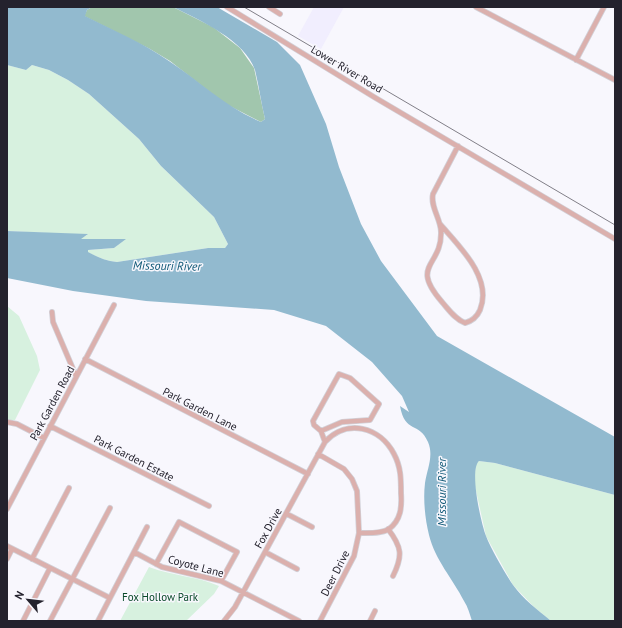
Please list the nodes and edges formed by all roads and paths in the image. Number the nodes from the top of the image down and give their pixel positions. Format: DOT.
graph roads {
  1 [pos="227,7"];
  2 [pos="269,7"];
  3 [pos="476,7"];
  4 [pos="604,7"];
  5 [pos="280,14"];
  6 [pos="576,60"];
  7 [pos="615,80"];
  8 [pos="458,146"];
  9 [pos="440,224"];
  10 [pos="615,239"];
  11 [pos="114,305"];
  12 [pos="52,312"];
  13 [pos="85,359"];
  14 [pos="76,376"];
  15 [pos="7,422"];
  16 [pos="50,426"];
  17 [pos="321,431"];
  18 [pos="44,438"];
  19 [pos="325,442"];
  20 [pos="318,454"];
  21 [pos="308,474"];
  22 [pos="69,488"];
  23 [pos="210,506"];
  24 [pos="110,508"];
  25 [pos="7,509"];
  26 [pos="286,514"];
  27 [pos="147,527"];
  28 [pos="312,527"];
  29 [pos="388,529"];
  30 [pos="359,534"];
  31 [pos="7,546"];
  32 [pos="12,548"];
  33 [pos="134,552"];
  34 [pos="265,552"];
  35 [pos="7,559"];
  36 [pos="32,559"];
  37 [pos="156,564"];
  38 [pos="50,568"];
  39 [pos="297,569"];
  40 [pos="393,576"];
  41 [pos="72,579"];
  42 [pos="221,581"];
  43 [pos="242,592"];
  44 [pos="110,598"];
  45 [pos="375,611"];
  46 [pos="23,621"];
  47 [pos="50,621"];
  48 [pos="98,621"];
  49 [pos="224,621"];
  50 [pos="299,621"];
  51 [pos="320,621"];
  52 [pos="370,621"];
  1 -- 8 [label="street, Lower River Road"];
  2 -- 5 [label="street"];
  3 -- 6 [label="street"];
  4 -- 6 [label="street"];
  6 -- 7 [label="street"];
  8 -- 9 [label="street"];
  8 -- 10 [label="street, Lower River Road"];
  9 -- 9 [label="street"];
  11 -- 13 [label="street, Park Garden Road"];
  12 -- 14 [label="street"];
  13 -- 14 [label="street, Park Garden Road"];
  13 -- 21 [label="street, Park Garden Lane"];
  14 -- 16 [label="street, Park Garden Road"];
  15 -- 18 [label="street"];
  16 -- 18 [label="street, Park Garden Road"];
  16 -- 23 [label="street, Park Garden Estate"];
  17 -- 17 [label="street"];
  17 -- 19 [label="street"];
  18 -- 25 [label="street, Park Garden Road"];
  19 -- 20 [label="street, Fox Drive"];
  19 -- 29 [label="street, Fox Drive"];
  20 -- 21 [label="street, Fox Drive"];
  20 -- 30 [label="street, Deer Drive"];
  21 -- 26 [label="street, Fox Drive"];
  22 -- 36 [label="street"];
  24 -- 41 [label="street"];
  26 -- 28 [label="street"];
  26 -- 34 [label="street, Fox Drive"];
  27 -- 33 [label="street"];
  29 -- 30 [label="street"];
  29 -- 40 [label="street"];
  30 -- 51 [label="street, Deer Drive"];
  31 -- 32 [label="street"];
  32 -- 35 [label="street"];
  32 -- 36 [label="street"];
  33 -- 37 [label="street, Coyote Lane"];
  33 -- 44 [label="street"];
  34 -- 39 [label="street"];
  34 -- 43 [label="street, Fox Drive"];
  36 -- 38 [label="street"];
  37 -- 42 [label="street, Coyote Lane"];
  37 -- 42 [label="street"];
  38 -- 41 [label="street"];
  38 -- 46 [label="street"];
  41 -- 44 [label="street"];
  41 -- 47 [label="street"];
  42 -- 43 [label="street, Coyote Lane"];
  43 -- 49 [label="street, Fox Drive"];
  43 -- 50 [label="street, Coyote Lane"];
  44 -- 48 [label="street"];
  45 -- 52 [label="street"];
}
